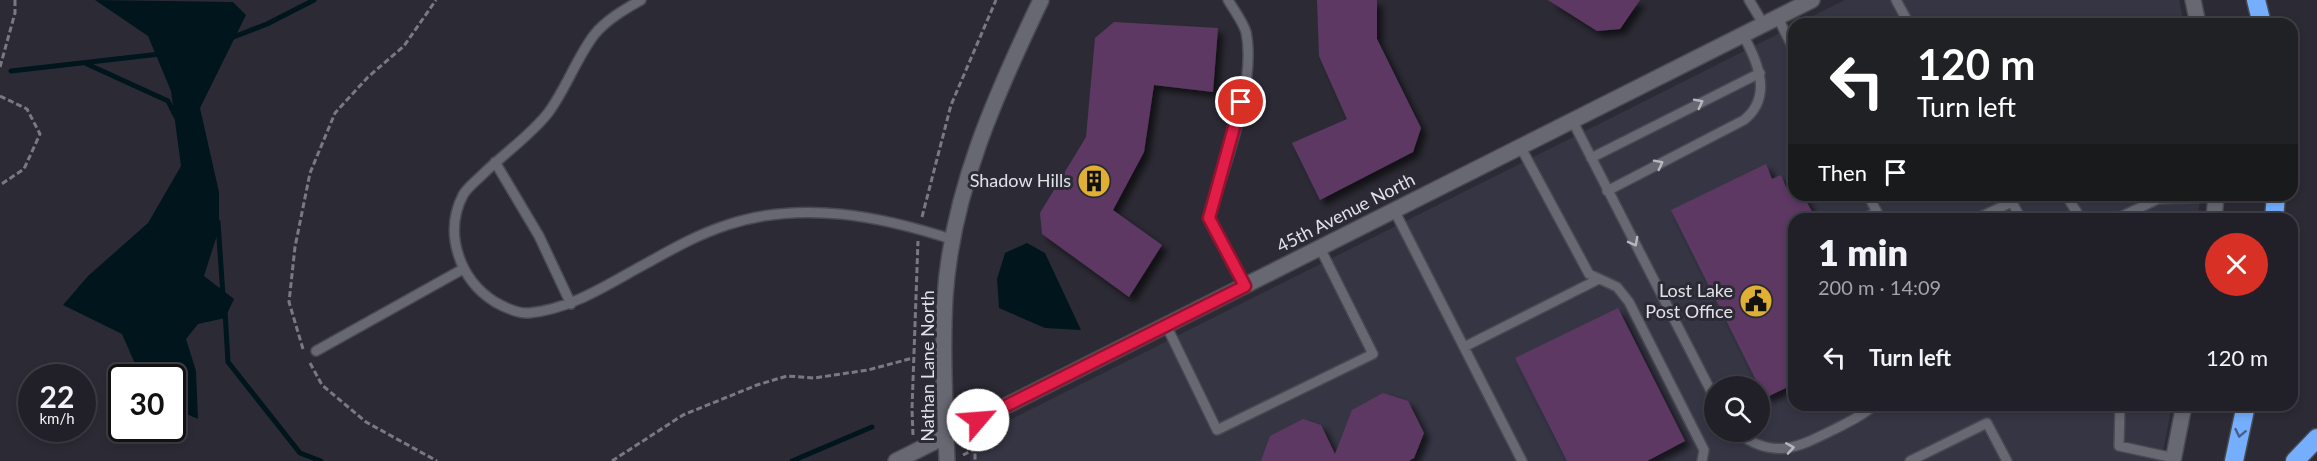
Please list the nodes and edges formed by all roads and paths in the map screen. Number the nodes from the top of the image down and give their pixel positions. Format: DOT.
graph roads {
  1 [pos="15,0"];
  2 [pos="436,0"];
  3 [pos="641,0"];
  4 [pos="1041,0"];
  5 [pos="1228,0"];
  6 [pos="1749,0"];
  7 [pos="1812,0"];
  8 [pos="1896,0"];
  9 [pos="2193,0"];
  10 [pos="2256,0"];
  11 [pos="1905,18"];
  12 [pos="2197,18"];
  13 [pos="2260,18"];
  14 [pos="1771,21"];
  15 [pos="1743,35"];
  16 [pos="1788,42"];
  17 [pos="0,67"];
  18 [pos="1760,73"];
  19 [pos="0,96"];
  20 [pos="1572,120"];
  21 [pos="1520,146"];
  22 [pos="1591,158"];
  23 [pos="495,162"];
  24 [pos="0,185"];
  25 [pos="1607,190"];
  26 [pos="2150,201"];
  27 [pos="1394,210"];
  28 [pos="1989,213"];
  29 [pos="2018,213"];
  30 [pos="2127,213"];
  31 [pos="954,240"];
  32 [pos="1320,248"];
  33 [pos="463,269"];
  34 [pos="1597,280"];
  35 [pos="1245,286"];
  36 [pos="571,304"];
  37 [pos="1166,325"];
  38 [pos="1464,347"];
  39 [pos="316,351"];
  40 [pos="913,358"];
  41 [pos="1704,378"];
  42 [pos="1865,411"];
  43 [pos="2120,411"];
  44 [pos="2183,411"];
  45 [pos="2245,411"];
  46 [pos="946,436"];
  47 [pos="2317,438"];
  48 [pos="1752,442"];
  49 [pos="953,459"];
  50 [pos="2173,460"];
  51 [pos="437,461"];
  52 [pos="612,461"];
  53 [pos="896,461"];
  54 [pos="975,461"];
  55 [pos="1522,461"];
  56 [pos="1702,461"];
  57 [pos="1910,461"];
  58 [pos="2007,461"];
  59 [pos="2234,461"];
  60 [pos="2295,461"];
  1 -- 17 [label="path"];
  2 -- 51 [label="path"];
  3 -- 23 [label="lane"];
  4 -- 31 [label="street, Nathan Lane North"];
  5 -- 35 [label="lane"];
  6 -- 14 [label="lane"];
  7 -- 14 [label="street, 45th Avenue North"];
  8 -- 11 [label="lane"];
  9 -- 12 [label="street"];
  10 -- 13 [label="highway"];
  14 -- 15 [label="street, 45th Avenue North"];
  14 -- 16 [label="lane"];
  15 -- 18 [label="lane"];
  15 -- 20 [label="street, 45th Avenue North"];
  22 -- 18 [label="lane, one-way"];
  25 -- 18 [label="lane, one-way"];
  19 -- 24 [label="path"];
  20 -- 21 [label="street, 45th Avenue North"];
  20 -- 22 [label="lane"];
  21 -- 27 [label="street, 45th Avenue North"];
  21 -- 34 [label="lane"];
  22 -- 25 [label="lane"];
  23 -- 33 [label="lane"];
  23 -- 36 [label="lane"];
  25 -- 41 [label="lane, one-way"];
  26 -- 30 [label="lane"];
  27 -- 32 [label="street, 45th Avenue North"];
  27 -- 38 [label="lane"];
  28 -- 29 [label="lane"];
  31 -- 36 [label="lane"];
  31 -- 46 [label="street, Nathan Lane North"];
  32 -- 35 [label="street, 45th Avenue North"];
  32 -- 37 [label="lane"];
  33 -- 36 [label="lane"];
  33 -- 39 [label="lane"];
  34 -- 38 [label="lane"];
  34 -- 56 [label="lane"];
  35 -- 37 [label="street, 45th Avenue North"];
  37 -- 46 [label="street, 45th Avenue North"];
  38 -- 55 [label="lane"];
  40 -- 52 [label="path"];
  48 -- 42 [label="lane, one-way"];
  43 -- 50 [label="lane"];
  44 -- 50 [label="street"];
  45 -- 59 [label="highway, one-way"];
  46 -- 49 [label="street, Nathan Lane North"];
  46 -- 53 [label="street, 45th Avenue North"];
  47 -- 60 [label="highway"];
  49 -- 54 [label="path"];
  57 -- 58 [label="lane"];
}
